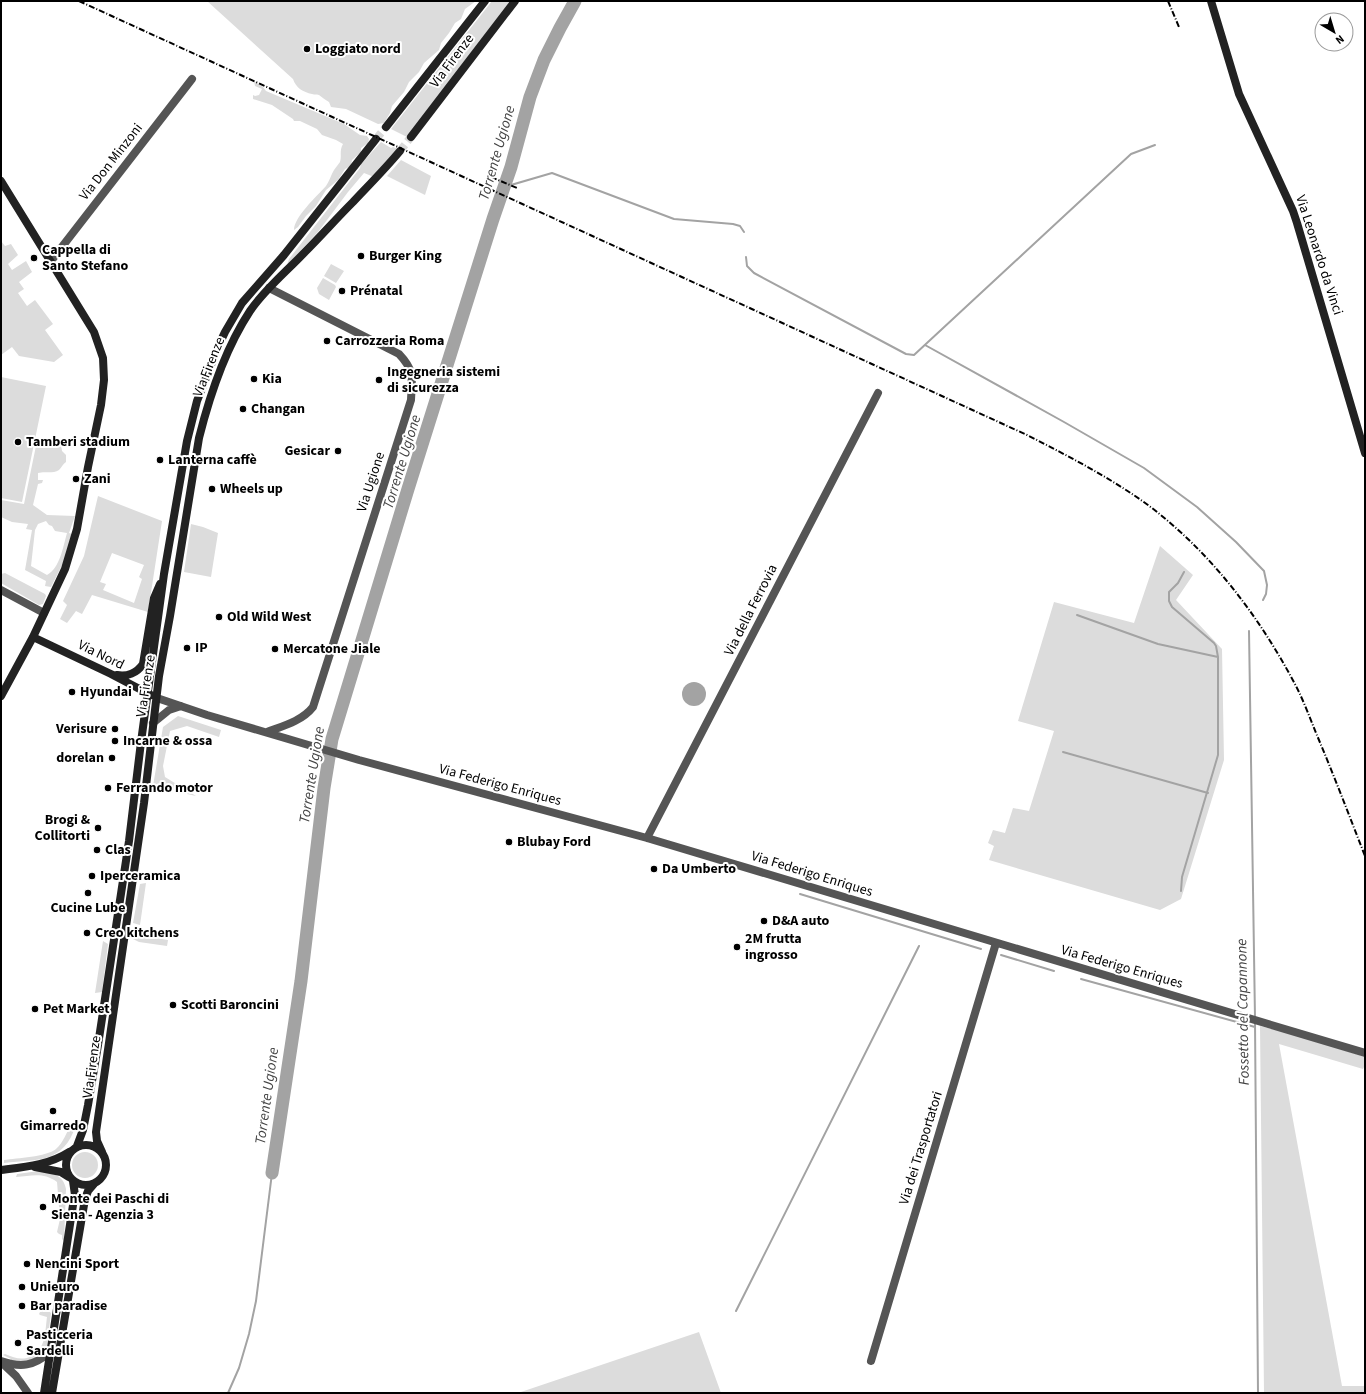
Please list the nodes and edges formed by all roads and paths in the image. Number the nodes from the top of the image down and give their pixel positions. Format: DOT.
graph roads {
  1 [pos="485,1"];
  2 [pos="515,1"];
  3 [pos="1211,1"];
  4 [pos="192,79"];
  5 [pos="386,127"];
  6 [pos="411,137"];
  7 [pos="376,139"];
  8 [pos="400,151"];
  9 [pos="1,181"];
  10 [pos="284,255"];
  11 [pos="51,261"];
  12 [pos="269,288"];
  13 [pos="878,393"];
  14 [pos="1365,453"];
  15 [pos="164,574"];
  16 [pos="1,590"];
  17 [pos="44,614"];
  18 [pos="33,637"];
  19 [pos="111,674"];
  20 [pos="4,684"];
  21 [pos="148,694"];
  22 [pos="1,696"];
  23 [pos="156,698"];
  24 [pos="181,706"];
  25 [pos="153,723"];
  26 [pos="267,732"];
  27 [pos="647,838"];
  28 [pos="996,943"];
  29 [pos="1365,1053"];
  30 [pos="75,1148"];
  31 [pos="102,1152"];
  32 [pos="32,1166"];
  33 [pos="1,1170"];
  34 [pos="71,1179"];
  35 [pos="94,1184"];
  36 [pos="50,1352"];
  37 [pos="871,1361"];
  38 [pos="1,1362"];
  39 [pos="28,1393"];
  40 [pos="44,1393"];
  41 [pos="52,1393"];
  1 -- 5 [label="main road, Via Firenze"];
  2 -- 6 [label="main road, Via Firenze"];
  3 -- 14 [label="main road, Via Leonardo da Vinci"];
  4 -- 11 [label="street, Via Don Minzoni"];
  7 -- 10 [label="main road, Via Firenze"];
  8 -- 12 [label="main road, Via Firenze"];
  9 -- 11 [label="main road"];
  10 -- 12 [label="main road, Via Firenze"];
  10 -- 15 [label="main road, Via Firenze"];
  11 -- 17 [label="main road"];
  12 -- 23 [label="main road, Via Firenze"];
  12 -- 26 [label="street, Via Ugione"];
  13 -- 27 [label="street, Via della Ferrovia"];
  15 -- 19 [label="main road, Via Firenze"];
  15 -- 21 [label="main road, Via Firenze"];
  16 -- 17 [label="street"];
  17 -- 18 [label="main road"];
  18 -- 19 [label="main road, Via Nord"];
  18 -- 20 [label="main road"];
  19 -- 21 [label="main road, Via Nord"];
  20 -- 22 [label="main road"];
  21 -- 23 [label="main road, Via Nord"];
  21 -- 30 [label="main road, Via Firenze"];
  23 -- 24 [label="street, Via Federigo Enriques"];
  23 -- 25 [label="main road, Via Firenze"];
  24 -- 25 [label="street"];
  24 -- 26 [label="street, Via Federigo Enriques"];
  25 -- 31 [label="main road, Via Firenze"];
  26 -- 27 [label="street, Via Federigo Enriques"];
  27 -- 28 [label="street, Via Federigo Enriques"];
  28 -- 29 [label="street, Via Federigo Enriques"];
  28 -- 37 [label="street, Via dei Trasportatori"];
  30 -- 31 [label="main road"];
  30 -- 32 [label="main road"];
  30 -- 34 [label="main road"];
  31 -- 35 [label="main road"];
  32 -- 33 [label="main road"];
  32 -- 34 [label="main road"];
  34 -- 35 [label="main road"];
  34 -- 36 [label="main road"];
  35 -- 41 [label="main road"];
  36 -- 38 [label="street"];
  36 -- 40 [label="main road"];
  38 -- 39 [label="street"];
}
